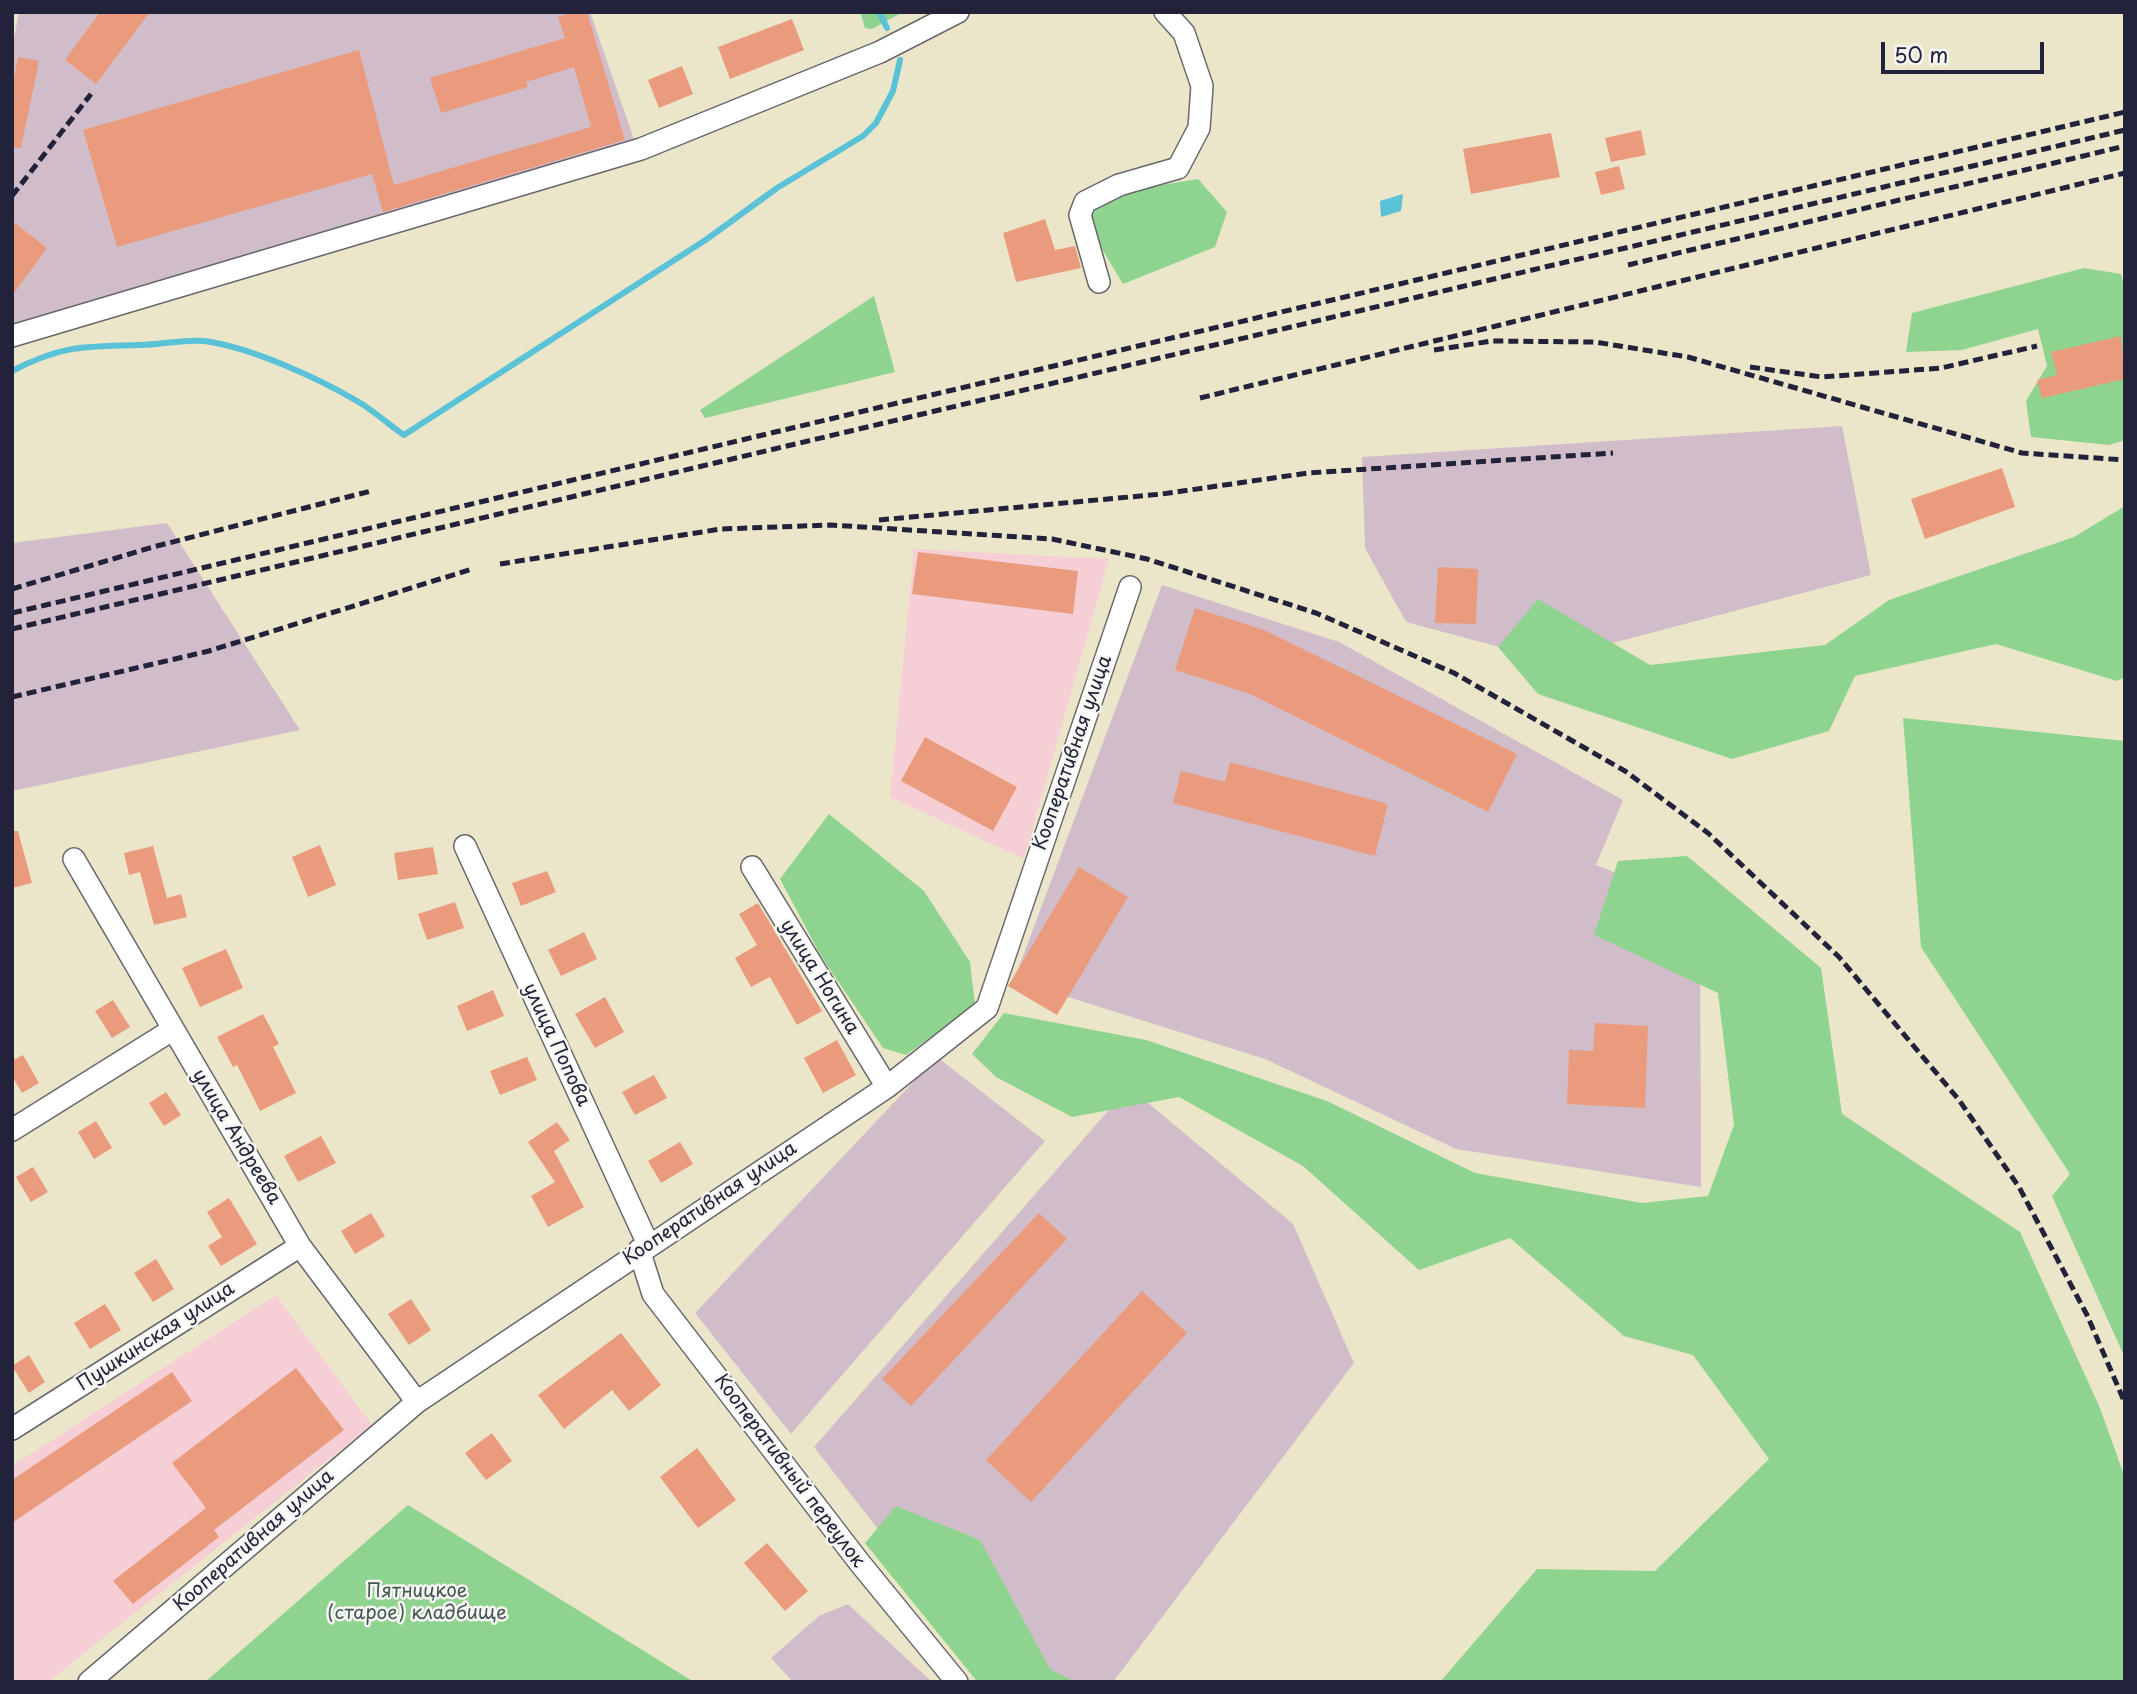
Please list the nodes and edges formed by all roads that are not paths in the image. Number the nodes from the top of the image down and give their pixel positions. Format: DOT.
graph roads {
  1 [pos="958,12"];
  2 [pos="1165,12"];
  3 [pos="1099,282"];
  4 [pos="12,336"];
  5 [pos="1130,587"];
  6 [pos="465,846"];
  7 [pos="74,859"];
  8 [pos="752,867"];
  9 [pos="172,1030"];
  10 [pos="887,1087"];
  11 [pos="12,1130"];
  12 [pos="300,1246"];
  13 [pos="644,1247"];
  14 [pos="417,1402"];
  15 [pos="12,1429"];
  16 [pos="89,1682"];
  17 [pos="957,1682"];
  1 -- 4 [label="street"];
  2 -- 3 [label="street"];
  5 -- 10 [label="street, Кооперативная улица"];
  6 -- 13 [label="street, улица Попова"];
  7 -- 9 [label="street, улица Андреева"];
  8 -- 10 [label="street, улица Ногина"];
  9 -- 11 [label="street"];
  9 -- 12 [label="street, улица Андреева"];
  10 -- 13 [label="street, Кооперативная улица"];
  12 -- 14 [label="street, улица Андреева"];
  12 -- 15 [label="street, Пушкинская улица"];
  13 -- 14 [label="street, Кооперативная улица"];
  13 -- 17 [label="street, Кооперативный переулок"];
  14 -- 16 [label="street, Кооперативная улица"];
}
